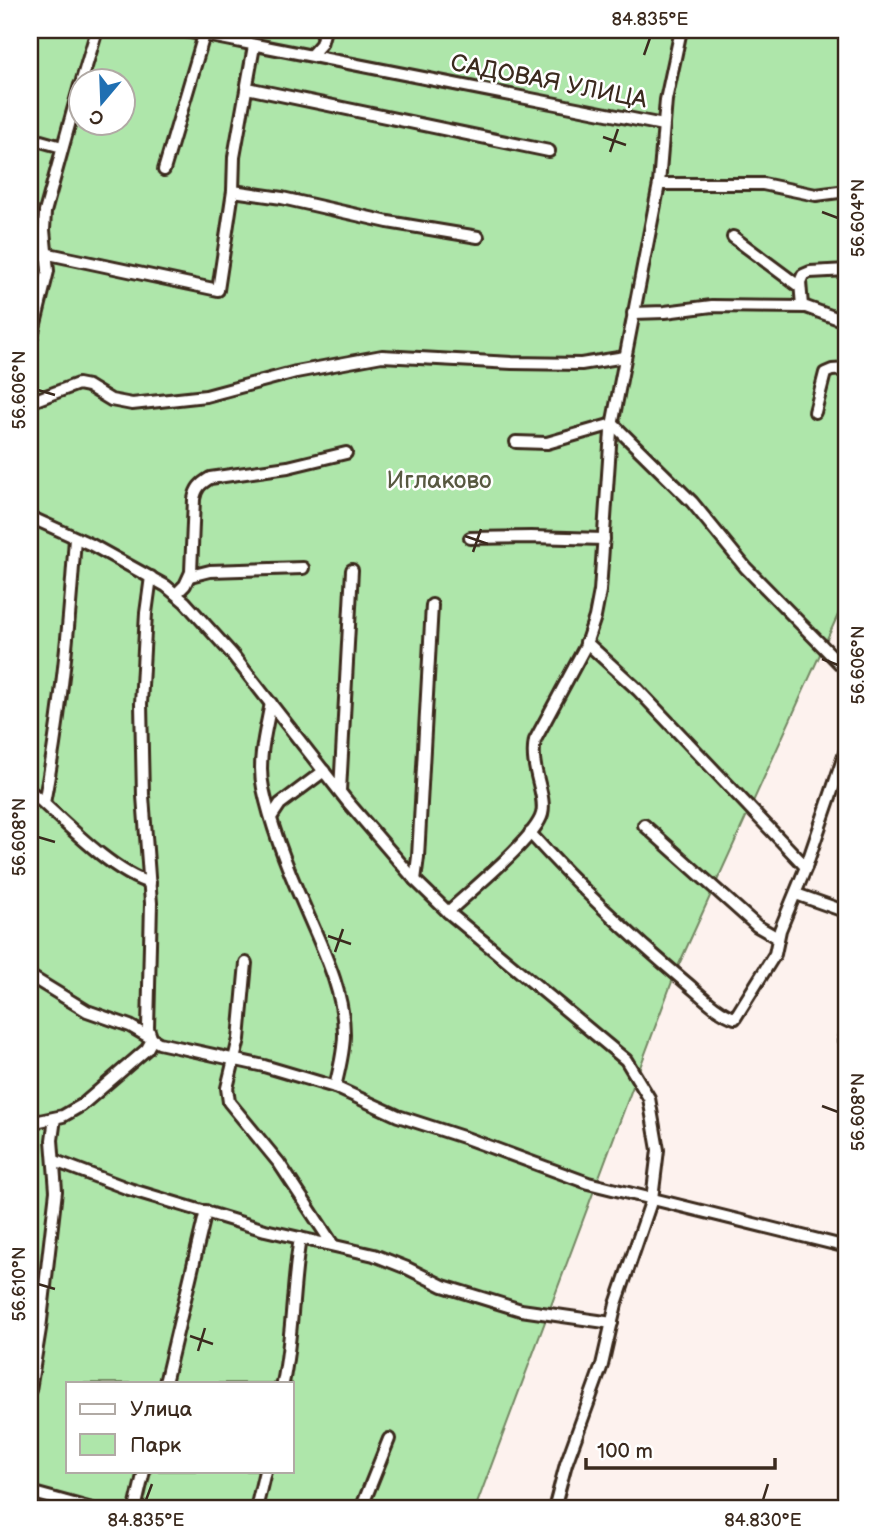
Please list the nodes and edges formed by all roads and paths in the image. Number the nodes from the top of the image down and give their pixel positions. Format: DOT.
graph roads {
  1 [pos="97,30"];
  2 [pos="180,30"];
  3 [pos="325,30"];
  4 [pos="681,30"];
  5 [pos="204,35"];
  6 [pos="254,46"];
  7 [pos="312,54"];
  8 [pos="86,66"];
  9 [pos="247,88"];
  10 [pos="663,125"];
  11 [pos="66,134"];
  12 [pos="30,138"];
  13 [pos="62,147"];
  14 [pos="549,151"];
  15 [pos="164,170"];
  16 [pos="659,184"];
  17 [pos="233,191"];
  18 [pos="847,191"];
  19 [pos="478,237"];
  20 [pos="733,237"];
  21 [pos="30,250"];
  22 [pos="48,254"];
  23 [pos="847,270"];
  24 [pos="800,287"];
  25 [pos="802,306"];
  26 [pos="633,313"];
  27 [pos="847,322"];
  28 [pos="30,344"];
  29 [pos="625,356"];
  30 [pos="847,369"];
  31 [pos="30,402"];
  32 [pos="815,412"];
  33 [pos="613,424"];
  34 [pos="516,442"];
  35 [pos="346,453"];
  36 [pos="30,517"];
  37 [pos="75,538"];
  38 [pos="470,538"];
  39 [pos="604,538"];
  40 [pos="303,568"];
  41 [pos="352,570"];
  42 [pos="190,576"];
  43 [pos="151,578"];
  44 [pos="176,594"];
  45 [pos="432,605"];
  46 [pos="586,642"];
  47 [pos="847,671"];
  48 [pos="271,703"];
  49 [pos="847,747"];
  50 [pos="324,771"];
  51 [pos="30,791"];
  52 [pos="340,792"];
  53 [pos="44,803"];
  54 [pos="272,816"];
  55 [pos="644,825"];
  56 [pos="530,833"];
  57 [pos="806,867"];
  58 [pos="415,880"];
  59 [pos="150,883"];
  60 [pos="796,894"];
  61 [pos="448,912"];
  62 [pos="847,912"];
  63 [pos="778,938"];
  64 [pos="246,963"];
  65 [pos="30,976"];
  66 [pos="152,1040"];
  67 [pos="234,1060"];
  68 [pos="335,1087"];
  69 [pos="55,1118"];
  70 [pos="30,1123"];
  71 [pos="55,1161"];
  72 [pos="652,1199"];
  73 [pos="206,1211"];
  74 [pos="300,1238"];
  75 [pos="333,1245"];
  76 [pos="847,1247"];
  77 [pos="612,1322"];
  78 [pos="165,1382"];
  79 [pos="283,1382"];
  80 [pos="30,1390"];
  81 [pos="389,1439"];
  82 [pos="144,1472"];
  83 [pos="265,1472"];
  84 [pos="30,1492"];
  85 [pos="92,1509"];
  86 [pos="135,1509"];
  87 [pos="256,1509"];
  88 [pos="361,1509"];
  89 [pos="554,1509"];
  1 -- 8 [label="street"];
  2 -- 5 [label="street, САДОВАЯ УЛИЦА"];
  3 -- 7 [label="street"];
  4 -- 10 [label="street"];
  5 -- 6 [label="street, САДОВАЯ УЛИЦА"];
  5 -- 15 [label="street"];
  6 -- 7 [label="street, САДОВАЯ УЛИЦА"];
  6 -- 9 [label="street"];
  7 -- 10 [label="street, САДОВАЯ УЛИЦА"];
  9 -- 14 [label="street"];
  9 -- 17 [label="street"];
  10 -- 16 [label="street"];
  11 -- 13 [label="street"];
  12 -- 13 [label="street"];
  13 -- 22 [label="street"];
  16 -- 18 [label="street"];
  16 -- 26 [label="street"];
  17 -- 19 [label="street"];
  17 -- 22 [label="street"];
  20 -- 24 [label="street"];
  21 -- 22 [label="street"];
  22 -- 28 [label="street"];
  23 -- 24 [label="street"];
  24 -- 25 [label="street"];
  25 -- 26 [label="street"];
  25 -- 27 [label="street"];
  26 -- 29 [label="street"];
  29 -- 31 [label="street"];
  29 -- 33 [label="street"];
  30 -- 32 [label="street"];
  33 -- 34 [label="street"];
  33 -- 39 [label="street"];
  33 -- 47 [label="street"];
  35 -- 42 [label="street"];
  36 -- 37 [label="street"];
  37 -- 43 [label="street"];
  37 -- 53 [label="street"];
  38 -- 39 [label="street"];
  39 -- 46 [label="street"];
  40 -- 42 [label="street"];
  41 -- 52 [label="street"];
  42 -- 44 [label="street"];
  43 -- 44 [label="street"];
  43 -- 59 [label="street"];
  44 -- 48 [label="street"];
  45 -- 58 [label="street"];
  46 -- 56 [label="street"];
  46 -- 57 [label="street"];
  48 -- 50 [label="street"];
  48 -- 54 [label="street"];
  49 -- 57 [label="street"];
  50 -- 52 [label="street"];
  50 -- 54 [label="street"];
  51 -- 53 [label="street"];
  52 -- 58 [label="street"];
  53 -- 59 [label="street"];
  54 -- 68 [label="street"];
  55 -- 63 [label="street"];
  56 -- 61 [label="street"];
  56 -- 63 [label="street"];
  57 -- 60 [label="street"];
  58 -- 61 [label="street"];
  59 -- 66 [label="street"];
  60 -- 62 [label="street"];
  60 -- 63 [label="street"];
  61 -- 72 [label="street"];
  64 -- 67 [label="street"];
  65 -- 66 [label="street"];
  66 -- 67 [label="street"];
  66 -- 69 [label="street"];
  67 -- 68 [label="street"];
  67 -- 75 [label="street"];
  68 -- 72 [label="street"];
  69 -- 70 [label="street"];
  69 -- 71 [label="street"];
  71 -- 73 [label="street"];
  71 -- 80 [label="street"];
  72 -- 76 [label="street"];
  72 -- 77 [label="street"];
  73 -- 74 [label="street"];
  73 -- 78 [label="street"];
  74 -- 75 [label="street"];
  74 -- 79 [label="street"];
  75 -- 77 [label="street"];
  77 -- 89 [label="street"];
  81 -- 88 [label="street"];
  82 -- 86 [label="street"];
  83 -- 87 [label="street"];
  84 -- 85 [label="street"];
}
